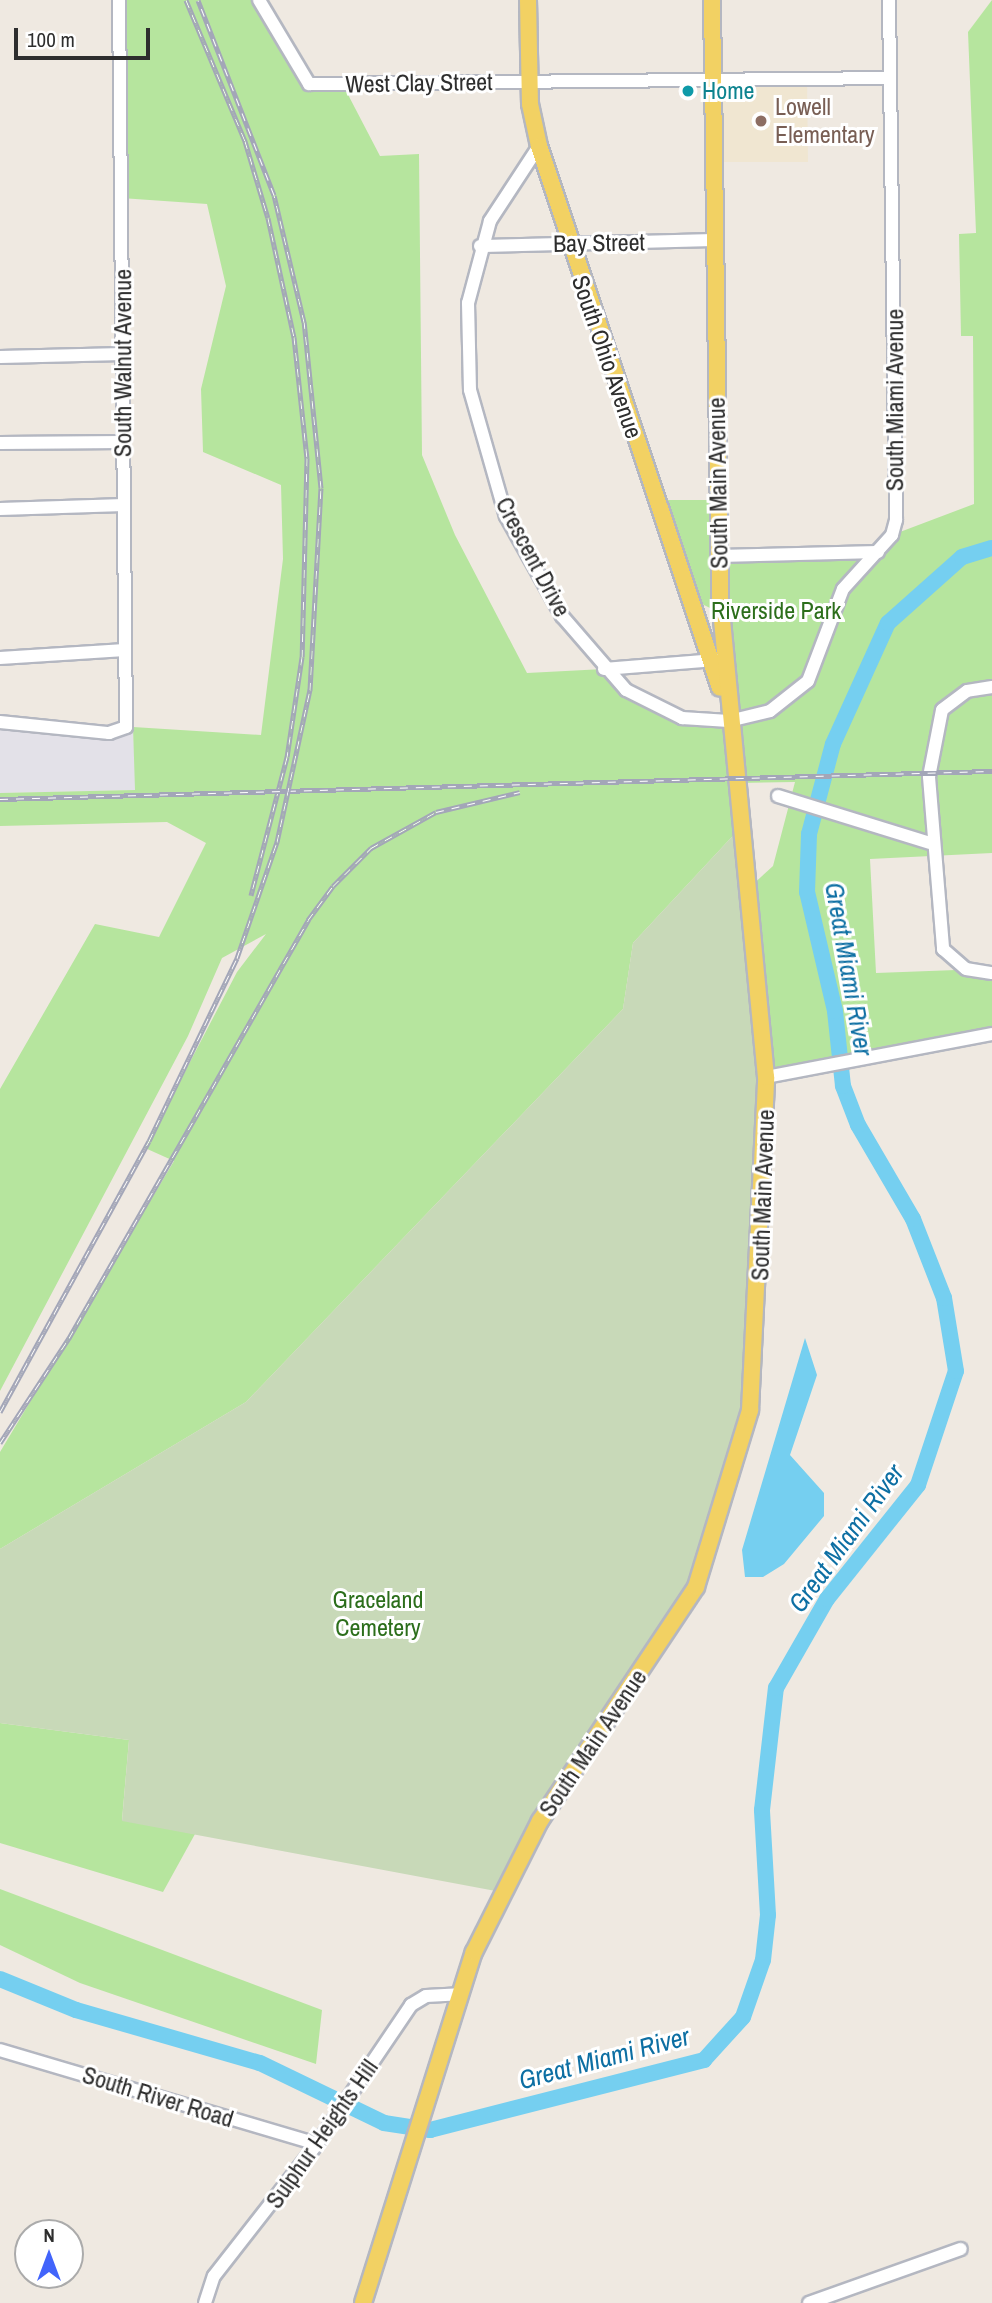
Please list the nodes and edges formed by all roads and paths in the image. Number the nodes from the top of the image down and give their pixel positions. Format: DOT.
graph roads {
  1 [pos="119,0"];
  2 [pos="258,0"];
  3 [pos="528,0"];
  4 [pos="712,0"];
  5 [pos="888,0"];
  6 [pos="890,78"];
  7 [pos="713,79"];
  8 [pos="529,81"];
  9 [pos="539,146"];
  10 [pos="717,240"];
  11 [pos="569,244"];
  12 [pos="481,246"];
  13 [pos="123,354"];
  14 [pos="0,357"];
  15 [pos="123,442"];
  16 [pos="0,443"];
  17 [pos="124,505"];
  18 [pos="0,509"];
  19 [pos="878,552"];
  20 [pos="719,556"];
  21 [pos="125,650"];
  22 [pos="0,658"];
  23 [pos="717,660"];
  24 [pos="604,669"];
  25 [pos="992,687"];
  26 [pos="728,713"];
  27 [pos="0,722"];
  28 [pos="778,796"];
  29 [pos="930,843"];
  30 [pos="992,973"];
  31 [pos="986,1035"];
  32 [pos="766,1077"];
  33 [pos="458,1994"];
  34 [pos="0,2050"];
  35 [pos="317,2144"];
  36 [pos="961,2249"];
  37 [pos="205,2303"];
  38 [pos="363,2303"];
  39 [pos="809,2303"];
  1 -- 13 [label="street, South Walnut Avenue"];
  2 -- 8 [label="street, West Clay Street"];
  3 -- 8 [label="main road, South Ohio Avenue"];
  4 -- 7 [label="main road, South Main Avenue"];
  5 -- 6 [label="street, South Miami Avenue"];
  6 -- 7 [label="street, West Clay Street"];
  6 -- 19 [label="street, South Miami Avenue"];
  7 -- 8 [label="street, West Clay Street"];
  7 -- 10 [label="main road, South Main Avenue"];
  8 -- 9 [label="main road, South Ohio Avenue"];
  9 -- 11 [label="main road, South Ohio Avenue"];
  9 -- 12 [label="street, Crescent Drive"];
  10 -- 11 [label="street, Bay Street"];
  10 -- 20 [label="main road, South Main Avenue"];
  11 -- 12 [label="street, Bay Street"];
  11 -- 23 [label="main road, South Ohio Avenue"];
  12 -- 24 [label="street, Crescent Drive"];
  13 -- 14 [label="street"];
  13 -- 15 [label="street, South Walnut Avenue"];
  15 -- 16 [label="street"];
  15 -- 17 [label="street, South Walnut Avenue"];
  17 -- 18 [label="street"];
  17 -- 21 [label="street, South Walnut Avenue"];
  19 -- 20 [label="street"];
  19 -- 26 [label="street, South Miami Avenue"];
  20 -- 23 [label="main road, South Main Avenue"];
  21 -- 22 [label="street"];
  21 -- 27 [label="street, South Walnut Avenue"];
  23 -- 24 [label="street"];
  23 -- 26 [label="main road, South Main Avenue"];
  24 -- 26 [label="street, Crescent Drive"];
  25 -- 29 [label="street"];
  26 -- 32 [label="main road, South Main Avenue"];
  28 -- 29 [label="street"];
  29 -- 30 [label="street"];
  31 -- 32 [label="street"];
  32 -- 33 [label="main road, South Main Avenue"];
  33 -- 35 [label="street, Sulphur Heights Hill"];
  33 -- 38 [label="main road, South Main Avenue"];
  34 -- 35 [label="street, South River Road"];
  35 -- 37 [label="street, Sulphur Heights Hill"];
  36 -- 39 [label="street"];
}
